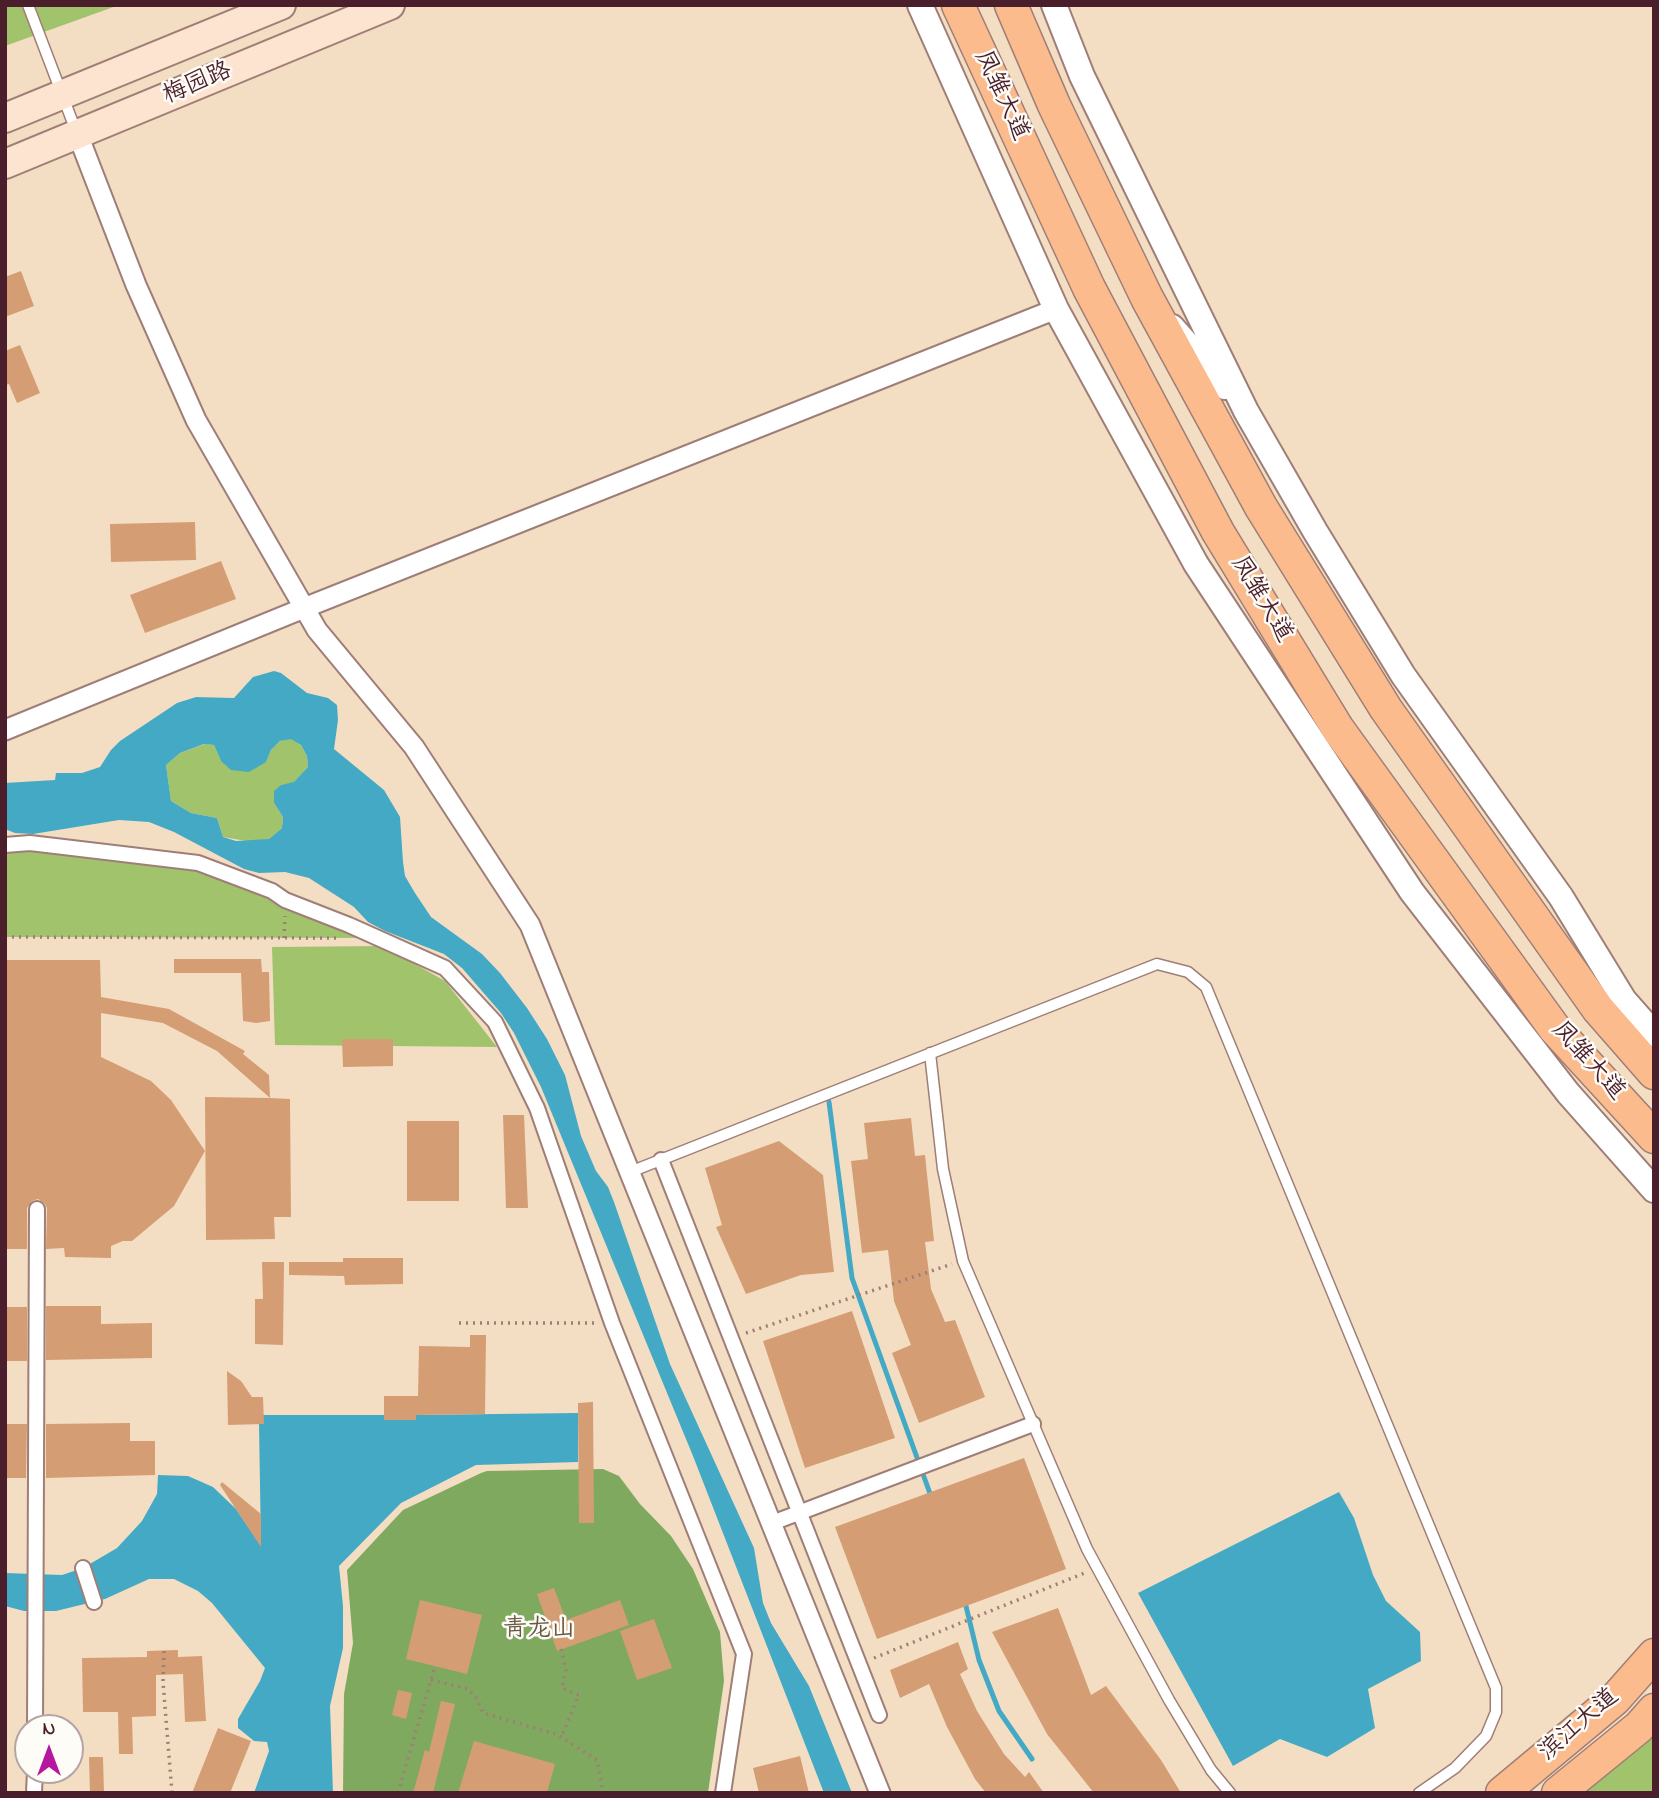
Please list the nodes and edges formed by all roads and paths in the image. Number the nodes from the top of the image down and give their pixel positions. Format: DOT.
graph roads {
  1 [pos="28,5"];
  2 [pos="281,5"];
  3 [pos="390,5"];
  4 [pos="920,5"];
  5 [pos="930,5"];
  6 [pos="958,5"];
  7 [pos="1054,5"];
  8 [pos="1017,13"];
  9 [pos="932,33"];
  10 [pos="61,95"];
  11 [pos="5,118"];
  12 [pos="78,135"];
  13 [pos="5,164"];
  14 [pos="1147,298"];
  15 [pos="1056,309"];
  16 [pos="1246,411"];
  17 [pos="304,608"];
  18 [pos="5,730"];
  19 [pos="5,845"];
  20 [pos="1526,909"];
  21 [pos="5,937"];
  22 [pos="338,938"];
  23 [pos="1483,984"];
  24 [pos="1624,1000"];
  25 [pos="1654,1034"];
  26 [pos="930,1053"];
  27 [pos="1654,1073"];
  28 [pos="1597,1074"];
  29 [pos="1654,1137"];
  30 [pos="661,1160"];
  31 [pos="631,1172"];
  32 [pos="1654,1190"];
  33 [pos="37,1209"];
  34 [pos="963,1261"];
  35 [pos="459,1323"];
  36 [pos="612,1323"];
  37 [pos="731,1338"];
  38 [pos="1033,1424"];
  39 [pos="800,1514"];
  40 [pos="772,1523"];
  41 [pos="1097,1568"];
  42 [pos="83,1569"];
  43 [pos="94,1602"];
  44 [pos="561,1649"];
  45 [pos="164,1651"];
  46 [pos="1654,1655"];
  47 [pos="859,1664"];
  48 [pos="435,1666"];
  49 [pos="431,1679"];
  50 [pos="1654,1710"];
  51 [pos="35,1714"];
  52 [pos="879,1715"];
  53 [pos="561,1738"];
  54 [pos="172,1793"];
  55 [pos="398,1793"];
  56 [pos="603,1793"];
  57 [pos="723,1793"];
  58 [pos="880,1793"];
  59 [pos="1230,1793"];
  60 [pos="1419,1793"];
  61 [pos="1502,1793"];
  62 [pos="1558,1793"];
  1 -- 10 [label="lane"];
  2 -- 10 [label="main road, 梅园路"];
  3 -- 12 [label="main road, 梅园路"];
  4 -- 9 [label="street"];
  5 -- 9 [label="street"];
  6 -- 28 [label="main road, 凤雏大道"];
  7 -- 16 [label="street"];
  8 -- 14 [label="main road, 凤雏大道"];
  9 -- 15 [label="street"];
  10 -- 11 [label="main road, 梅园路"];
  10 -- 12 [label="lane"];
  12 -- 13 [label="main road, 梅园路"];
  12 -- 17 [label="street"];
  14 -- 16 [label="street"];
  14 -- 20 [label="main road, 凤雏大道"];
  15 -- 17 [label="street"];
  15 -- 23 [label="street"];
  16 -- 24 [label="street"];
  17 -- 18 [label="street"];
  17 -- 31 [label="street"];
  19 -- 36 [label="street"];
  20 -- 24 [label="street"];
  20 -- 27 [label="main road, 凤雏大道"];
  21 -- 22 [label="path"];
  23 -- 28 [label="street"];
  23 -- 32 [label="street"];
  24 -- 25 [label="street"];
  26 -- 30 [label="lane"];
  26 -- 34 [label="lane"];
  26 -- 60 [label="lane"];
  28 -- 29 [label="main road, 凤雏大道"];
  30 -- 31 [label="lane"];
  30 -- 37 [label="street"];
  31 -- 40 [label="street"];
  33 -- 51 [label="street"];
  34 -- 37 [label="path"];
  34 -- 38 [label="lane"];
  35 -- 36 [label="path"];
  36 -- 57 [label="street"];
  37 -- 39 [label="street"];
  38 -- 39 [label="street"];
  38 -- 41 [label="lane"];
  39 -- 40 [label="street"];
  39 -- 47 [label="street"];
  40 -- 58 [label="street"];
  41 -- 47 [label="path"];
  41 -- 59 [label="lane"];
  42 -- 43 [label="street"];
  44 -- 53 [label="path"];
  45 -- 54 [label="path"];
  46 -- 61 [label="main road, 滨江大道"];
  47 -- 52 [label="street"];
  48 -- 49 [label="path"];
  49 -- 53 [label="path"];
  49 -- 55 [label="path"];
  50 -- 62 [label="main road, 滨江大道"];
  53 -- 56 [label="path"];
}
